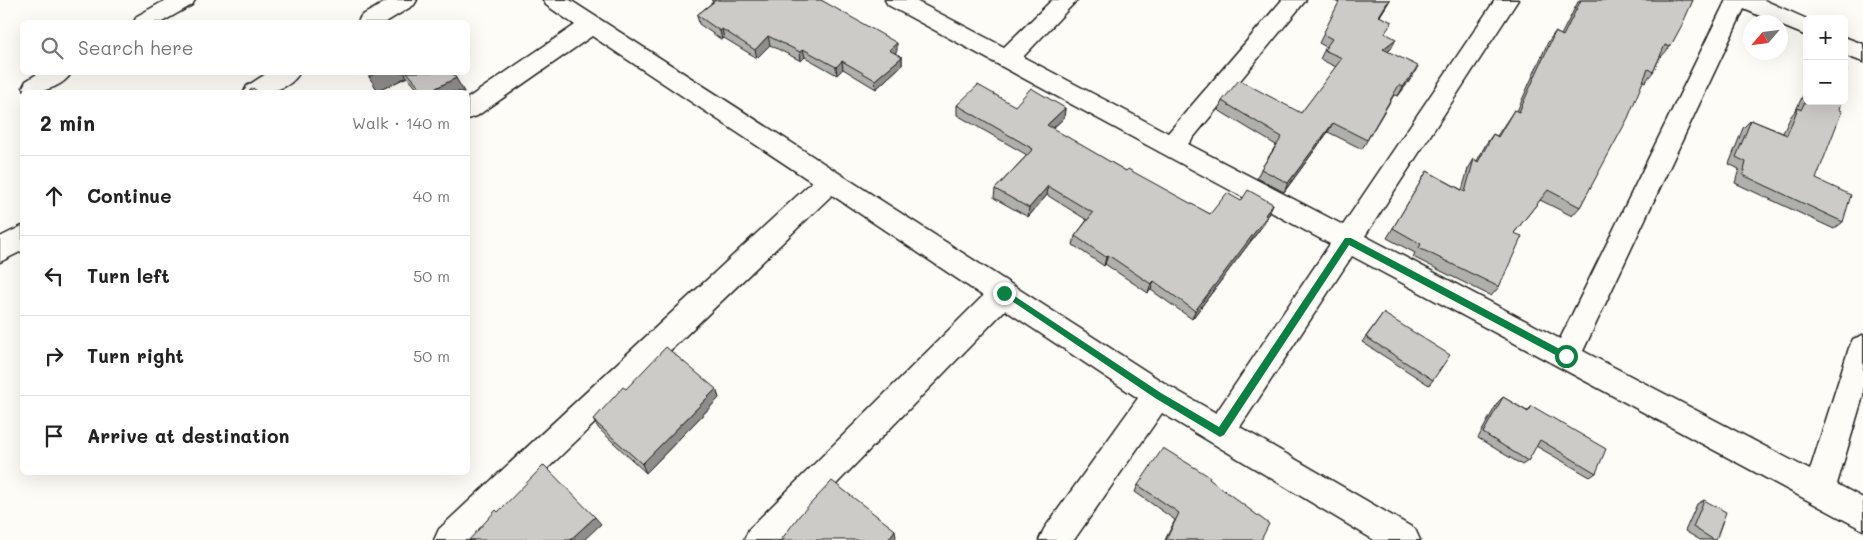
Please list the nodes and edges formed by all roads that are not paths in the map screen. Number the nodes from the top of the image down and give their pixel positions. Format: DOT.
graph roads {
  1 [pos="184,0"];
  2 [pos="406,0"];
  3 [pos="554,0"];
  4 [pos="896,0"];
  5 [pos="1066,0"];
  6 [pos="1295,0"];
  7 [pos="1507,0"];
  8 [pos="1737,0"];
  9 [pos="1744,0"];
  10 [pos="149,20"];
  11 [pos="372,20"];
  12 [pos="592,24"];
  13 [pos="1803,26"];
  14 [pos="1848,48"];
  15 [pos="1863,54"];
  16 [pos="1006,59"];
  17 [pos="55,75"];
  18 [pos="283,75"];
  19 [pos="35,87"];
  20 [pos="259,90"];
  21 [pos="470,109"];
  22 [pos="1171,147"];
  23 [pos="830,181"];
  24 [pos="20,238"];
  25 [pos="1348,241"];
  26 [pos="0,251"];
  27 [pos="1004,293"];
  28 [pos="1863,348"];
  29 [pos="1566,356"];
  30 [pos="1158,396"];
  31 [pos="1220,432"];
  32 [pos="1818,491"];
  33 [pos="1863,515"];
  34 [pos="1391,537"];
  35 [pos="450,540"];
  36 [pos="760,540"];
  37 [pos="1055,540"];
  1 -- 10 [label="street"];
  2 -- 11 [label="street"];
  3 -- 12 [label="street"];
  4 -- 16 [label="street"];
  5 -- 16 [label="street"];
  6 -- 22 [label="street"];
  7 -- 25 [label="street"];
  8 -- 29 [label="street"];
  9 -- 13 [label="street"];
  12 -- 21 [label="street"];
  12 -- 23 [label="street"];
  14 -- 15 [label="street"];
  16 -- 22 [label="street"];
  17 -- 19 [label="street"];
  18 -- 20 [label="street"];
  22 -- 25 [label="street"];
  23 -- 27 [label="street"];
  23 -- 35 [label="street"];
  24 -- 26 [label="street"];
  25 -- 29 [label="street"];
  25 -- 31 [label="street"];
  27 -- 30 [label="street"];
  27 -- 36 [label="street"];
  28 -- 32 [label="street"];
  29 -- 32 [label="street"];
  30 -- 31 [label="street"];
  30 -- 37 [label="street"];
  31 -- 34 [label="street"];
  32 -- 33 [label="street"];
}
